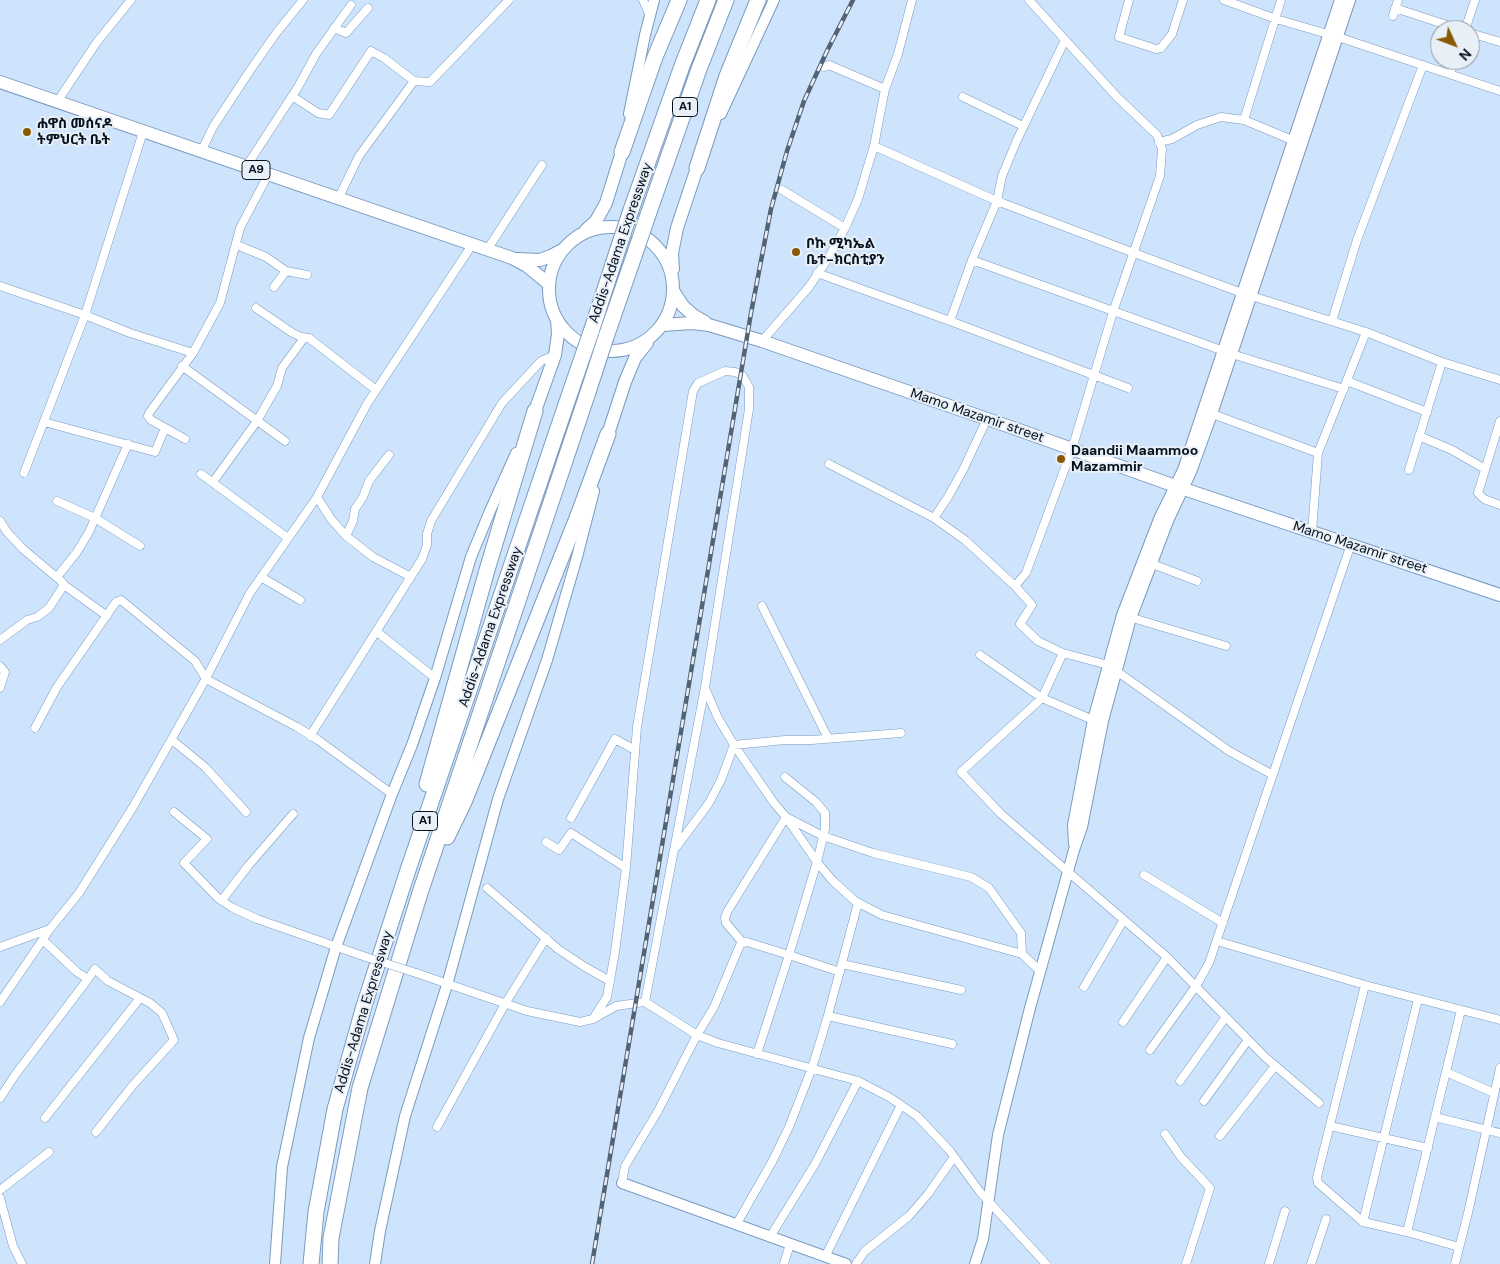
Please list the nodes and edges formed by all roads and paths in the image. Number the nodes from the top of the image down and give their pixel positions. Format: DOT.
graph roads {
  1 [pos="131,0"];
  2 [pos="303,0"];
  3 [pos="509,0"];
  4 [pos="643,0"];
  5 [pos="654,0"];
  6 [pos="679,0"];
  7 [pos="708,0"];
  8 [pos="726,0"];
  9 [pos="758,0"];
  10 [pos="774,0"];
  11 [pos="912,0"];
  12 [pos="1029,0"];
  13 [pos="1129,0"];
  14 [pos="1183,0"];
  15 [pos="1224,0"];
  16 [pos="1281,0"];
  17 [pos="1340,0"];
  18 [pos="1350,0"];
  19 [pos="1475,0"];
  20 [pos="351,5"];
  21 [pos="368,8"];
  22 [pos="1395,8"];
  23 [pos="650,16"];
  24 [pos="1276,19"];
  25 [pos="1433,20"];
  26 [pos="1468,20"];
  27 [pos="334,28"];
  28 [pos="1480,35"];
  29 [pos="1333,36"];
  30 [pos="1065,40"];
  31 [pos="1500,42"];
  32 [pos="1423,66"];
  33 [pos="824,67"];
  34 [pos="1451,70"];
  35 [pos="1450,74"];
  36 [pos="414,80"];
  37 [pos="0,82"];
  38 [pos="886,89"];
  39 [pos="1500,91"];
  40 [pos="292,96"];
  41 [pos="963,97"];
  42 [pos="57,102"];
  43 [pos="1244,120"];
  44 [pos="1023,126"];
  45 [pos="144,132"];
  46 [pos="1159,142"];
  47 [pos="1298,143"];
  48 [pos="874,146"];
  49 [pos="201,152"];
  50 [pos="622,152"];
  51 [pos="542,165"];
  52 [pos="246,167"];
  53 [pos="697,168"];
  54 [pos="268,174"];
  55 [pos="782,190"];
  56 [pos="338,199"];
  57 [pos="997,201"];
  58 [pos="845,228"];
  59 [pos="582,234"];
  60 [pos="237,245"];
  61 [pos="472,245"];
  62 [pos="564,249"];
  63 [pos="486,250"];
  64 [pos="1134,253"];
  65 [pos="512,258"];
  66 [pos="972,260"];
  67 [pos="286,271"];
  68 [pos="817,273"];
  69 [pos="307,275"];
  70 [pos="673,277"];
  71 [pos="549,284"];
  72 [pos="0,286"];
  73 [pos="274,287"];
  74 [pos="674,292"];
  75 [pos="1247,294"];
  76 [pos="256,308"];
  77 [pos="1113,312"];
  78 [pos="85,315"];
  79 [pos="557,319"];
  80 [pos="950,321"];
  81 [pos="1332,321"];
  82 [pos="663,325"];
  83 [pos="709,325"];
  84 [pos="1366,332"];
  85 [pos="304,338"];
  86 [pos="650,339"];
  87 [pos="762,341"];
  88 [pos="1228,352"];
  89 [pos="193,353"];
  90 [pos="555,355"];
  91 [pos="1442,362"];
  92 [pos="182,366"];
  93 [pos="1094,376"];
  94 [pos="1500,380"];
  95 [pos="1347,381"];
  96 [pos="1128,388"];
  97 [pos="1344,389"];
  98 [pos="376,390"];
  99 [pos="535,411"];
  100 [pos="1207,412"];
  101 [pos="1427,412"];
  102 [pos="987,419"];
  103 [pos="257,421"];
  104 [pos="1500,421"];
  105 [pos="44,422"];
  106 [pos="165,428"];
  107 [pos="608,434"];
  108 [pos="1498,435"];
  109 [pos="1420,436"];
  110 [pos="185,439"];
  111 [pos="285,441"];
  112 [pos="128,444"];
  113 [pos="1072,450"];
  114 [pos="1318,453"];
  115 [pos="389,455"];
  116 [pos="829,464"];
  117 [pos="1409,470"];
  118 [pos="1485,470"];
  119 [pos="24,473"];
  120 [pos="201,474"];
  121 [pos="213,482"];
  122 [pos="1179,487"];
  123 [pos="317,497"];
  124 [pos="57,501"];
  125 [pos="1500,505"];
  126 [pos="95,518"];
  127 [pos="934,518"];
  128 [pos="0,521"];
  129 [pos="4,532"];
  130 [pos="1312,532"];
  131 [pos="346,536"];
  132 [pos="288,538"];
  133 [pos="1351,544"];
  134 [pos="140,546"];
  135 [pos="1147,562"];
  136 [pos="57,577"];
  137 [pos="261,577"];
  138 [pos="411,577"];
  139 [pos="1198,581"];
  140 [pos="64,586"];
  141 [pos="1015,586"];
  142 [pos="1500,595"];
  143 [pos="300,600"];
  144 [pos="762,606"];
  145 [pos="107,616"];
  146 [pos="1127,616"];
  147 [pos="377,632"];
  148 [pos="1,640"];
  149 [pos="1226,646"];
  150 [pos="0,648"];
  151 [pos="1063,653"];
  152 [pos="980,655"];
  153 [pos="0,666"];
  154 [pos="1112,668"];
  155 [pos="435,678"];
  156 [pos="206,679"];
  157 [pos="705,687"];
  158 [pos="0,688"];
  159 [pos="1042,698"];
  160 [pos="1093,720"];
  161 [pos="35,728"];
  162 [pos="901,733"];
  163 [pos="310,736"];
  164 [pos="828,738"];
  165 [pos="172,740"];
  166 [pos="734,745"];
  167 [pos="635,750"];
  168 [pos="1273,775"];
  169 [pos="786,777"];
  170 [pos="392,794"];
  171 [pos="174,812"];
  172 [pos="246,812"];
  173 [pos="293,814"];
  174 [pos="786,817"];
  175 [pos="571,818"];
  176 [pos="823,836"];
  177 [pos="546,842"];
  178 [pos="674,850"];
  179 [pos="1074,850"];
  180 [pos="817,862"];
  181 [pos="626,868"];
  182 [pos="1068,872"];
  183 [pos="407,874"];
  184 [pos="1144,875"];
  185 [pos="425,878"];
  186 [pos="487,888"];
  187 [pos="222,900"];
  188 [pos="858,903"];
  189 [pos="1123,921"];
  190 [pos="1223,923"];
  191 [pos="50,928"];
  192 [pos="546,938"];
  193 [pos="42,940"];
  194 [pos="1217,941"];
  195 [pos="744,942"];
  196 [pos="0,947"];
  197 [pos="336,948"];
  198 [pos="1022,954"];
  199 [pos="789,955"];
  200 [pos="1167,957"];
  201 [pos="841,968"];
  202 [pos="1040,970"];
  203 [pos="88,980"];
  204 [pos="610,981"];
  205 [pos="446,984"];
  206 [pos="1196,986"];
  207 [pos="1365,986"];
  208 [pos="1084,987"];
  209 [pos="961,990"];
  210 [pos="140,998"];
  211 [pos="1418,999"];
  212 [pos="0,1002"];
  213 [pos="645,1002"];
  214 [pos="505,1004"];
  215 [pos="1460,1010"];
  216 [pos="828,1016"];
  217 [pos="1225,1018"];
  218 [pos="593,1019"];
  219 [pos="1500,1020"];
  220 [pos="1123,1022"];
  221 [pos="697,1035"];
  222 [pos="1248,1040"];
  223 [pos="952,1044"];
  224 [pos="1150,1050"];
  225 [pos="757,1054"];
  226 [pos="1275,1066"];
  227 [pos="812,1068"];
  228 [pos="1500,1068"];
  229 [pos="1446,1072"];
  230 [pos="858,1081"];
  231 [pos="1180,1081"];
  232 [pos="1494,1093"];
  233 [pos="0,1098"];
  234 [pos="1204,1101"];
  235 [pos="1319,1103"];
  236 [pos="902,1105"];
  237 [pos="1436,1117"];
  238 [pos="45,1118"];
  239 [pos="1330,1126"];
  240 [pos="437,1127"];
  241 [pos="1486,1129"];
  242 [pos="96,1132"];
  243 [pos="1166,1134"];
  244 [pos="1500,1134"];
  245 [pos="1220,1136"];
  246 [pos="1384,1138"];
  247 [pos="1428,1148"];
  248 [pos="49,1152"];
  249 [pos="954,1157"];
  250 [pos="622,1184"];
  251 [pos="0,1190"];
  252 [pos="0,1198"];
  253 [pos="988,1202"];
  254 [pos="2,1211"];
  255 [pos="1285,1211"];
  256 [pos="1326,1219"];
  257 [pos="1363,1222"];
  258 [pos="736,1225"];
  259 [pos="1407,1232"];
  260 [pos="770,1237"];
  261 [pos="790,1244"];
  262 [pos="1459,1247"];
  263 [pos="826,1257"];
  264 [pos="22,1264"];
  265 [pos="275,1264"];
  266 [pos="311,1264"];
  267 [pos="330,1264"];
  268 [pos="375,1264"];
  269 [pos="784,1264"];
  270 [pos="846,1264"];
  271 [pos="856,1264"];
  272 [pos="975,1264"];
  273 [pos="1046,1264"];
  274 [pos="1186,1264"];
  275 [pos="1269,1264"];
  276 [pos="1311,1264"];
  277 [pos="1455,1264"];
  1 -- 42 [label="street"];
  2 -- 49 [label="street"];
  3 -- 36 [label="street"];
  4 -- 23 [label="street"];
  5 -- 23 [label="street"];
  6 -- 50 [label="highway"];
  7 -- 183 [label="highway, Addis-Adama Expressway / A1, bridge"];
  8 -- 185 [label="highway, Addis-Adama Expressway / A1, bridge"];
  9 -- 53 [label="highway"];
  10 -- 53 [label="street"];
  11 -- 38 [label="street"];
  12 -- 30 [label="street"];
  13 -- 14 [label="street"];
  15 -- 24 [label="street"];
  16 -- 24 [label="street"];
  17 -- 29 [label="street"];
  18 -- 29 [label="street"];
  19 -- 26 [label="street"];
  20 -- 27 [label="street"];
  21 -- 27 [label="street"];
  22 -- 25 [label="street"];
  23 -- 50 [label="street"];
  24 -- 29 [label="street"];
  24 -- 43 [label="street"];
  27 -- 40 [label="street"];
  28 -- 31 [label="street"];
  29 -- 32 [label="street"];
  29 -- 47 [label="street"];
  30 -- 44 [label="street"];
  30 -- 46 [label="street"];
  32 -- 35 [label="street"];
  32 -- 81 [label="street"];
  33 -- 38 [label="street"];
  34 -- 35 [label="street"];
  35 -- 39 [label="street"];
  36 -- 40 [label="street"];
  36 -- 56 [label="street"];
  37 -- 42 [label="main road, A9"];
  38 -- 48 [label="street"];
  40 -- 52 [label="street"];
  41 -- 44 [label="street"];
  42 -- 45 [label="main road, A9"];
  43 -- 46 [label="street"];
  43 -- 47 [label="street"];
  44 -- 57 [label="street"];
  45 -- 49 [label="main road, A9"];
  45 -- 78 [label="street"];
  46 -- 64 [label="street"];
  47 -- 75 [label="street"];
  48 -- 57 [label="street"];
  48 -- 58 [label="street"];
  49 -- 52 [label="main road, A9"];
  50 -- 59 [label="main road"];
  51 -- 63 [label="street"];
  52 -- 54 [label="main road, A9"];
  53 -- 70 [label="main road"];
  54 -- 56 [label="main road, A9"];
  54 -- 60 [label="street"];
  55 -- 58 [label="street"];
  56 -- 61 [label="main road, A9"];
  57 -- 64 [label="street"];
  57 -- 66 [label="street"];
  58 -- 68 [label="street"];
  59 -- 62 [label="main road"];
  59 -- 70 [label="main road"];
  60 -- 67 [label="street"];
  60 -- 89 [label="street"];
  61 -- 63 [label="main road, A9"];
  61 -- 98 [label="street"];
  62 -- 65 [label="main road, A9"];
  62 -- 71 [label="main road"];
  63 -- 65 [label="main road, A9"];
  64 -- 75 [label="street"];
  64 -- 77 [label="street"];
  65 -- 71 [label="main road, A9"];
  66 -- 77 [label="street"];
  66 -- 80 [label="street"];
  67 -- 69 [label="street"];
  67 -- 73 [label="street"];
  68 -- 80 [label="street"];
  68 -- 87 [label="street"];
  70 -- 74 [label="main road"];
  71 -- 79 [label="main road"];
  72 -- 78 [label="street"];
  74 -- 82 [label="main road"];
  74 -- 83 [label="main road"];
  75 -- 81 [label="street"];
  75 -- 88 [label="street"];
  76 -- 85 [label="street"];
  77 -- 88 [label="street"];
  77 -- 93 [label="street"];
  78 -- 89 [label="street"];
  78 -- 105 [label="street"];
  79 -- 86 [label="main road"];
  79 -- 90 [label="main road"];
  80 -- 93 [label="street"];
  81 -- 84 [label="street"];
  82 -- 83 [label="main road"];
  82 -- 86 [label="main road"];
  83 -- 87 [label="main road, Mamo Mazamir street"];
  84 -- 91 [label="street"];
  84 -- 95 [label="street"];
  85 -- 98 [label="street"];
  85 -- 103 [label="street"];
  86 -- 107 [label="main road"];
  87 -- 102 [label="main road, Mamo Mazamir street"];
  88 -- 97 [label="street"];
  88 -- 100 [label="street"];
  89 -- 92 [label="street"];
  90 -- 99 [label="main road"];
  90 -- 138 [label="street"];
  91 -- 94 [label="street"];
  91 -- 101 [label="street"];
  92 -- 103 [label="street"];
  92 -- 106 [label="street"];
  93 -- 96 [label="street"];
  93 -- 113 [label="street"];
  95 -- 97 [label="street"];
  95 -- 101 [label="street"];
  97 -- 114 [label="street"];
  98 -- 123 [label="street"];
  99 -- 155 [label="street"];
  99 -- 183 [label="highway"];
  100 -- 114 [label="street"];
  100 -- 122 [label="street"];
  101 -- 109 [label="street"];
  102 -- 113 [label="main road, Mamo Mazamir street"];
  102 -- 127 [label="street"];
  103 -- 111 [label="street"];
  103 -- 121 [label="street"];
  104 -- 108 [label="street"];
  105 -- 112 [label="street"];
  105 -- 119 [label="street"];
  106 -- 110 [label="street"];
  106 -- 112 [label="street"];
  107 -- 185 [label="highway"];
  107 -- 205 [label="street"];
  108 -- 118 [label="street"];
  109 -- 117 [label="street"];
  109 -- 118 [label="street"];
  112 -- 126 [label="street"];
  113 -- 122 [label="main road, Mamo Mazamir street"];
  113 -- 141 [label="street"];
  114 -- 130 [label="street"];
  115 -- 131 [label="street"];
  116 -- 127 [label="street"];
  118 -- 125 [label="street"];
  120 -- 121 [label="street"];
  121 -- 132 [label="street"];
  122 -- 130 [label="main road, Mamo Mazamir street"];
  122 -- 135 [label="street"];
  123 -- 131 [label="street"];
  123 -- 132 [label="street"];
  124 -- 126 [label="street"];
  126 -- 134 [label="street"];
  126 -- 136 [label="street"];
  127 -- 141 [label="street"];
  128 -- 129 [label="street"];
  129 -- 136 [label="street"];
  130 -- 133 [label="main road, Mamo Mazamir street"];
  131 -- 138 [label="street"];
  132 -- 137 [label="street"];
  133 -- 142 [label="main road, Mamo Mazamir street"];
  133 -- 168 [label="street"];
  135 -- 139 [label="street"];
  135 -- 146 [label="street"];
  136 -- 140 [label="street"];
  137 -- 143 [label="street"];
  137 -- 156 [label="street"];
  138 -- 147 [label="street"];
  140 -- 145 [label="street"];
  140 -- 148 [label="street"];
  141 -- 151 [label="street"];
  144 -- 164 [label="street"];
  145 -- 156 [label="street"];
  145 -- 161 [label="street"];
  146 -- 149 [label="street"];
  146 -- 154 [label="street"];
  147 -- 155 [label="street"];
  147 -- 163 [label="street"];
  148 -- 150 [label="street"];
  151 -- 154 [label="street"];
  151 -- 159 [label="street"];
  152 -- 159 [label="street"];
  153 -- 158 [label="street"];
  154 -- 160 [label="street"];
  154 -- 168 [label="street"];
  154 -- 179 [label="street"];
  155 -- 170 [label="street"];
  156 -- 163 [label="street"];
  156 -- 165 [label="street"];
  157 -- 166 [label="street"];
  157 -- 167 [label="street"];
  157 -- 178 [label="street"];
  159 -- 160 [label="street"];
  159 -- 182 [label="street"];
  160 -- 179 [label="street"];
  162 -- 164 [label="street"];
  163 -- 170 [label="street"];
  164 -- 166 [label="street"];
  165 -- 172 [label="street"];
  165 -- 191 [label="street"];
  166 -- 174 [label="street"];
  166 -- 178 [label="street"];
  167 -- 175 [label="street"];
  167 -- 181 [label="street"];
  168 -- 190 [label="street"];
  169 -- 176 [label="street"];
  170 -- 197 [label="street"];
  171 -- 187 [label="street"];
  173 -- 187 [label="street"];
  174 -- 176 [label="street"];
  174 -- 180 [label="street"];
  174 -- 195 [label="street"];
  176 -- 180 [label="street"];
  176 -- 198 [label="street"];
  177 -- 181 [label="street"];
  178 -- 213 [label="street"];
  179 -- 182 [label="street"];
  180 -- 188 [label="street"];
  180 -- 199 [label="street"];
  181 -- 204 [label="street"];
  182 -- 189 [label="street"];
  182 -- 202 [label="street"];
  183 -- 266 [label="highway, Addis-Adama Expressway / A1"];
  184 -- 190 [label="street"];
  185 -- 267 [label="highway, Addis-Adama Expressway / A1"];
  186 -- 192 [label="street"];
  187 -- 197 [label="street"];
  188 -- 198 [label="street"];
  188 -- 201 [label="street"];
  189 -- 200 [label="street"];
  189 -- 208 [label="street"];
  190 -- 194 [label="street"];
  191 -- 193 [label="street"];
  191 -- 196 [label="street"];
  192 -- 204 [label="street"];
  192 -- 214 [label="street"];
  193 -- 203 [label="street"];
  193 -- 212 [label="street"];
  194 -- 206 [label="street"];
  194 -- 207 [label="street"];
  195 -- 199 [label="street"];
  195 -- 221 [label="street"];
  197 -- 205 [label="street, bridge"];
  197 -- 265 [label="street"];
  198 -- 202 [label="street"];
  199 -- 201 [label="street"];
  199 -- 225 [label="street"];
  200 -- 206 [label="street"];
  200 -- 220 [label="street"];
  201 -- 209 [label="street"];
  201 -- 216 [label="street"];
  202 -- 253 [label="street"];
  203 -- 210 [label="street"];
  203 -- 233 [label="street"];
  204 -- 218 [label="street"];
  205 -- 214 [label="street"];
  205 -- 268 [label="street"];
  206 -- 217 [label="street"];
  206 -- 224 [label="street"];
  207 -- 211 [label="street"];
  207 -- 239 [label="street"];
  210 -- 238 [label="street"];
  210 -- 242 [label="street"];
  211 -- 215 [label="street"];
  211 -- 246 [label="street"];
  213 -- 218 [label="street"];
  213 -- 221 [label="street"];
  214 -- 218 [label="street"];
  214 -- 240 [label="street"];
  215 -- 219 [label="street"];
  215 -- 229 [label="street"];
  216 -- 223 [label="street"];
  216 -- 227 [label="street"];
  217 -- 222 [label="street"];
  217 -- 231 [label="street"];
  221 -- 225 [label="street"];
  221 -- 250 [label="street"];
  222 -- 226 [label="street"];
  222 -- 234 [label="street"];
  225 -- 227 [label="street"];
  226 -- 235 [label="street"];
  226 -- 245 [label="street"];
  227 -- 230 [label="street"];
  227 -- 258 [label="street"];
  228 -- 232 [label="street"];
  229 -- 232 [label="street"];
  229 -- 237 [label="street"];
  230 -- 236 [label="street"];
  230 -- 260 [label="street"];
  232 -- 241 [label="street"];
  236 -- 249 [label="street"];
  236 -- 263 [label="street"];
  237 -- 241 [label="street"];
  237 -- 247 [label="street"];
  239 -- 246 [label="street"];
  239 -- 257 [label="street"];
  241 -- 244 [label="street"];
  241 -- 262 [label="street"];
  243 -- 274 [label="street"];
  246 -- 247 [label="street"];
  246 -- 257 [label="street"];
  247 -- 259 [label="street"];
  248 -- 251 [label="street"];
  249 -- 253 [label="street"];
  249 -- 271 [label="street"];
  250 -- 258 [label="street"];
  252 -- 254 [label="street"];
  253 -- 272 [label="street"];
  253 -- 273 [label="street"];
  254 -- 264 [label="street"];
  255 -- 275 [label="street"];
  256 -- 276 [label="street"];
  257 -- 259 [label="street"];
  258 -- 260 [label="street"];
  259 -- 262 [label="street"];
  260 -- 261 [label="street"];
  261 -- 263 [label="street"];
  261 -- 269 [label="street"];
  262 -- 277 [label="street"];
  263 -- 270 [label="street"];
}
